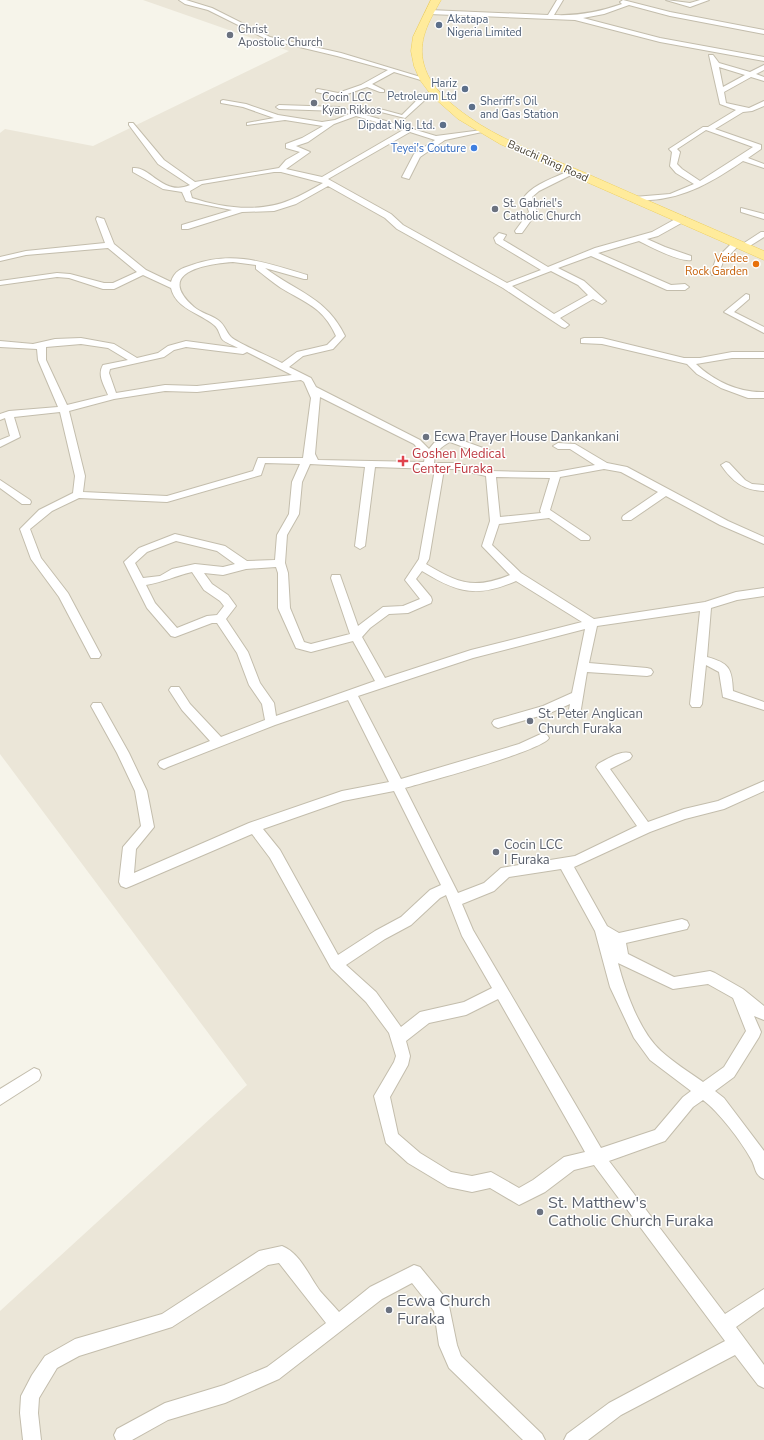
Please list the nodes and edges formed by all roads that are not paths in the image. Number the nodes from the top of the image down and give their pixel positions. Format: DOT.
graph roads {
  1 [pos="182,0"];
  2 [pos="436,0"];
  3 [pos="560,0"];
  4 [pos="616,0"];
  5 [pos="669,0"];
  6 [pos="706,0"];
  7 [pos="630,3"];
  8 [pos="656,4"];
  9 [pos="649,8"];
  10 [pos="429,12"];
  11 [pos="550,17"];
  12 [pos="575,18"];
  13 [pos="764,32"];
  14 [pos="695,45"];
  15 [pos="764,59"];
  16 [pos="714,60"];
  17 [pos="764,67"];
  18 [pos="394,70"];
  19 [pos="750,75"];
  20 [pos="424,79"];
  21 [pos="764,79"];
  22 [pos="366,84"];
  23 [pos="318,91"];
  24 [pos="382,91"];
  25 [pos="720,91"];
  26 [pos="436,92"];
  27 [pos="339,95"];
  28 [pos="222,102"];
  29 [pos="763,104"];
  30 [pos="279,107"];
  31 [pos="339,109"];
  32 [pos="376,110"];
  33 [pos="742,110"];
  34 [pos="356,114"];
  35 [pos="287,118"];
  36 [pos="336,122"];
  37 [pos="131,124"];
  38 [pos="249,124"];
  39 [pos="708,129"];
  40 [pos="410,130"];
  41 [pos="480,131"];
  42 [pos="443,138"];
  43 [pos="761,148"];
  44 [pos="742,158"];
  45 [pos="764,168"];
  46 [pos="136,170"];
  47 [pos="281,170"];
  48 [pos="572,172"];
  49 [pos="406,177"];
  50 [pos="326,181"];
  51 [pos="699,184"];
  52 [pos="190,186"];
  53 [pos="634,199"];
  54 [pos="241,210"];
  55 [pos="744,210"];
  56 [pos="764,217"];
  57 [pos="100,219"];
  58 [pos="682,219"];
  59 [pos="185,227"];
  60 [pos="519,231"];
  61 [pos="764,234"];
  62 [pos="502,235"];
  63 [pos="642,239"];
  64 [pos="110,245"];
  65 [pos="739,245"];
  66 [pos="591,253"];
  67 [pos="764,256"];
  68 [pos="688,258"];
  69 [pos="0,259"];
  70 [pos="249,261"];
  71 [pos="549,269"];
  72 [pos="143,272"];
  73 [pos="715,273"];
  74 [pos="304,277"];
  75 [pos="0,283"];
  76 [pos="506,286"];
  77 [pos="176,287"];
  78 [pos="685,287"];
  79 [pos="593,295"];
  80 [pos="746,297"];
  81 [pos="602,300"];
  82 [pos="555,317"];
  83 [pos="565,325"];
  84 [pos="764,330"];
  85 [pos="584,341"];
  86 [pos="0,344"];
  87 [pos="41,345"];
  88 [pos="252,352"];
  89 [pos="764,355"];
  90 [pos="135,360"];
  91 [pos="689,361"];
  92 [pos="283,367"];
  93 [pos="302,377"];
  94 [pos="312,389"];
  95 [pos="113,396"];
  96 [pos="764,396"];
  97 [pos="64,409"];
  98 [pos="4,416"];
  99 [pos="0,444"];
  100 [pos="558,446"];
  101 [pos="491,454"];
  102 [pos="308,458"];
  103 [pos="433,462"];
  104 [pos="370,464"];
  105 [pos="726,465"];
  106 [pos="604,466"];
  107 [pos="491,474"];
  108 [pos="556,475"];
  109 [pos="0,483"];
  110 [pos="764,488"];
  111 [pos="665,492"];
  112 [pos="78,495"];
  113 [pos="26,502"];
  114 [pos="550,515"];
  115 [pos="626,518"];
  116 [pos="495,521"];
  117 [pos="585,538"];
  118 [pos="764,541"];
  119 [pos="360,546"];
  120 [pos="280,563"];
  121 [pos="246,565"];
  122 [pos="420,565"];
  123 [pos="195,568"];
  124 [pos="517,576"];
  125 [pos="336,578"];
  126 [pos="139,582"];
  127 [pos="764,592"];
  128 [pos="706,606"];
  129 [pos="220,619"];
  130 [pos="592,624"];
  131 [pos="356,636"];
  132 [pos="95,655"];
  133 [pos="701,659"];
  134 [pos="582,667"];
  135 [pos="647,672"];
  136 [pos="382,684"];
  137 [pos="175,690"];
  138 [pos="351,694"];
  139 [pos="577,696"];
  140 [pos="696,704"];
  141 [pos="97,706"];
  142 [pos="764,706"];
  143 [pos="574,714"];
  144 [pos="271,722"];
  145 [pos="498,723"];
  146 [pos="542,738"];
  147 [pos="219,743"];
  148 [pos="626,756"];
  149 [pos="164,764"];
  150 [pos="398,785"];
  151 [pos="764,786"];
  152 [pos="254,827"];
  153 [pos="645,828"];
  154 [pos="565,863"];
  155 [pos="449,887"];
  156 [pos="454,901"];
  157 [pos="682,925"];
  158 [pos="602,930"];
  159 [pos="618,939"];
  160 [pos="336,964"];
  161 [pos="501,990"];
  162 [pos="738,994"];
  163 [pos="764,1013"];
  164 [pos="398,1038"];
  165 [pos="34,1075"];
  166 [pos="704,1091"];
  167 [pos="0,1098"];
  168 [pos="597,1156"];
  169 [pos="764,1171"];
  170 [pos="764,1297"];
  171 [pos="338,1324"];
  172 [pos="724,1325"];
  173 [pos="738,1344"];
  174 [pos="764,1379"];
  175 [pos="124,1435"];
  176 [pos="32,1440"];
  177 [pos="536,1440"];
  178 [pos="573,1440"];
  1 -- 18 [label="street"];
  2 -- 10 [label="main road, Bauchi Ring Road"];
  3 -- 11 [label="street"];
  4 -- 7 [label="street"];
  5 -- 6 [label="street"];
  7 -- 9 [label="street"];
  7 -- 12 [label="street"];
  8 -- 9 [label="street"];
  9 -- 13 [label="street"];
  10 -- 11 [label="street"];
  10 -- 20 [label="main road, Bauchi Ring Road"];
  11 -- 12 [label="street"];
  12 -- 14 [label="street"];
  14 -- 15 [label="street"];
  14 -- 16 [label="street"];
  16 -- 19 [label="street"];
  16 -- 25 [label="street"];
  17 -- 19 [label="street"];
  18 -- 20 [label="street"];
  18 -- 22 [label="street"];
  19 -- 21 [label="street"];
  19 -- 25 [label="street"];
  20 -- 26 [label="main road, Bauchi Ring Road"];
  22 -- 24 [label="street"];
  22 -- 27 [label="street"];
  23 -- 27 [label="street"];
  25 -- 33 [label="street"];
  26 -- 32 [label="street"];
  26 -- 41 [label="main road, Bauchi Ring Road"];
  27 -- 31 [label="street"];
  28 -- 35 [label="street"];
  29 -- 33 [label="street"];
  30 -- 31 [label="street"];
  31 -- 34 [label="street"];
  33 -- 39 [label="street"];
  34 -- 36 [label="street"];
  34 -- 40 [label="street"];
  35 -- 36 [label="street"];
  35 -- 38 [label="street"];
  36 -- 47 [label="street"];
  37 -- 52 [label="street"];
  39 -- 43 [label="street"];
  39 -- 51 [label="street"];
  40 -- 42 [label="street"];
  40 -- 50 [label="street"];
  41 -- 42 [label="street"];
  41 -- 48 [label="main road, Bauchi Ring Road"];
  42 -- 49 [label="street"];
  43 -- 44 [label="street"];
  44 -- 45 [label="street"];
  44 -- 51 [label="street"];
  46 -- 52 [label="street"];
  47 -- 50 [label="street"];
  47 -- 52 [label="street"];
  48 -- 53 [label="main road, Bauchi Ring Road"];
  48 -- 60 [label="street"];
  50 -- 54 [label="street"];
  50 -- 76 [label="street"];
  51 -- 53 [label="street"];
  52 -- 54 [label="street"];
  53 -- 58 [label="main road, Bauchi Ring Road"];
  54 -- 59 [label="street"];
  55 -- 56 [label="street"];
  57 -- 64 [label="street"];
  58 -- 63 [label="street"];
  58 -- 65 [label="main road, Bauchi Ring Road"];
  61 -- 65 [label="street"];
  62 -- 71 [label="street"];
  63 -- 66 [label="street"];
  63 -- 68 [label="street"];
  64 -- 69 [label="street"];
  64 -- 72 [label="street"];
  65 -- 67 [label="main road, Bauchi Ring Road"];
  65 -- 73 [label="street"];
  66 -- 71 [label="street"];
  66 -- 78 [label="street"];
  70 -- 74 [label="street"];
  70 -- 77 [label="street"];
  70 -- 92 [label="street"];
  71 -- 76 [label="street"];
  71 -- 79 [label="street"];
  72 -- 75 [label="street"];
  72 -- 77 [label="street"];
  76 -- 82 [label="street"];
  77 -- 88 [label="street"];
  79 -- 81 [label="street"];
  79 -- 82 [label="street"];
  80 -- 84 [label="street"];
  82 -- 83 [label="street"];
  85 -- 91 [label="street"];
  86 -- 87 [label="street"];
  87 -- 90 [label="street"];
  87 -- 97 [label="street"];
  88 -- 90 [label="street"];
  88 -- 92 [label="street"];
  89 -- 91 [label="street"];
  90 -- 95 [label="street"];
  91 -- 96 [label="street"];
  92 -- 93 [label="street"];
  93 -- 94 [label="street"];
  93 -- 95 [label="street"];
  94 -- 102 [label="street"];
  94 -- 103 [label="street"];
  95 -- 97 [label="street"];
  97 -- 98 [label="street"];
  97 -- 112 [label="street"];
  98 -- 99 [label="street"];
  100 -- 106 [label="street"];
  101 -- 103 [label="street"];
  102 -- 104 [label="street"];
  102 -- 112 [label="street"];
  102 -- 120 [label="street"];
  103 -- 104 [label="street"];
  103 -- 107 [label="street"];
  103 -- 122 [label="street"];
  104 -- 119 [label="street"];
  105 -- 110 [label="street"];
  106 -- 108 [label="street"];
  106 -- 111 [label="street"];
  107 -- 108 [label="street"];
  107 -- 116 [label="street"];
  108 -- 114 [label="street"];
  109 -- 113 [label="street"];
  111 -- 115 [label="street"];
  111 -- 118 [label="street"];
  112 -- 132 [label="street"];
  114 -- 116 [label="street"];
  114 -- 117 [label="street"];
  116 -- 124 [label="street"];
  120 -- 121 [label="street"];
  120 -- 131 [label="street"];
  121 -- 123 [label="street"];
  121 -- 126 [label="street"];
  122 -- 124 [label="street"];
  122 -- 131 [label="street"];
  123 -- 126 [label="street"];
  123 -- 129 [label="street"];
  124 -- 130 [label="street"];
  125 -- 131 [label="street"];
  126 -- 129 [label="street"];
  127 -- 128 [label="street"];
  128 -- 130 [label="street"];
  128 -- 133 [label="street"];
  129 -- 144 [label="street"];
  130 -- 134 [label="street"];
  130 -- 136 [label="street"];
  131 -- 136 [label="street"];
  133 -- 140 [label="street"];
  133 -- 142 [label="street"];
  134 -- 135 [label="street"];
  134 -- 139 [label="street"];
  136 -- 138 [label="street"];
  137 -- 147 [label="street"];
  138 -- 144 [label="street"];
  138 -- 150 [label="street"];
  139 -- 143 [label="street"];
  139 -- 145 [label="street"];
  141 -- 152 [label="street"];
  144 -- 147 [label="street"];
  146 -- 150 [label="street"];
  147 -- 149 [label="street"];
  148 -- 153 [label="street"];
  150 -- 152 [label="street"];
  150 -- 155 [label="street"];
  151 -- 153 [label="street"];
  152 -- 160 [label="street"];
  153 -- 154 [label="street"];
  154 -- 156 [label="street"];
  154 -- 158 [label="street"];
  155 -- 156 [label="street"];
  155 -- 160 [label="street"];
  156 -- 161 [label="street"];
  157 -- 159 [label="street"];
  158 -- 159 [label="street"];
  158 -- 166 [label="street"];
  159 -- 162 [label="street"];
  160 -- 164 [label="street"];
  161 -- 164 [label="street"];
  161 -- 168 [label="street"];
  162 -- 163 [label="street"];
  162 -- 166 [label="street"];
  164 -- 168 [label="street"];
  165 -- 167 [label="street"];
  166 -- 168 [label="street"];
  166 -- 169 [label="street"];
  168 -- 172 [label="street"];
  170 -- 172 [label="street"];
  171 -- 175 [label="street"];
  171 -- 176 [label="street"];
  171 -- 177 [label="street"];
  172 -- 173 [label="street"];
  173 -- 174 [label="street"];
  173 -- 178 [label="street"];
}
